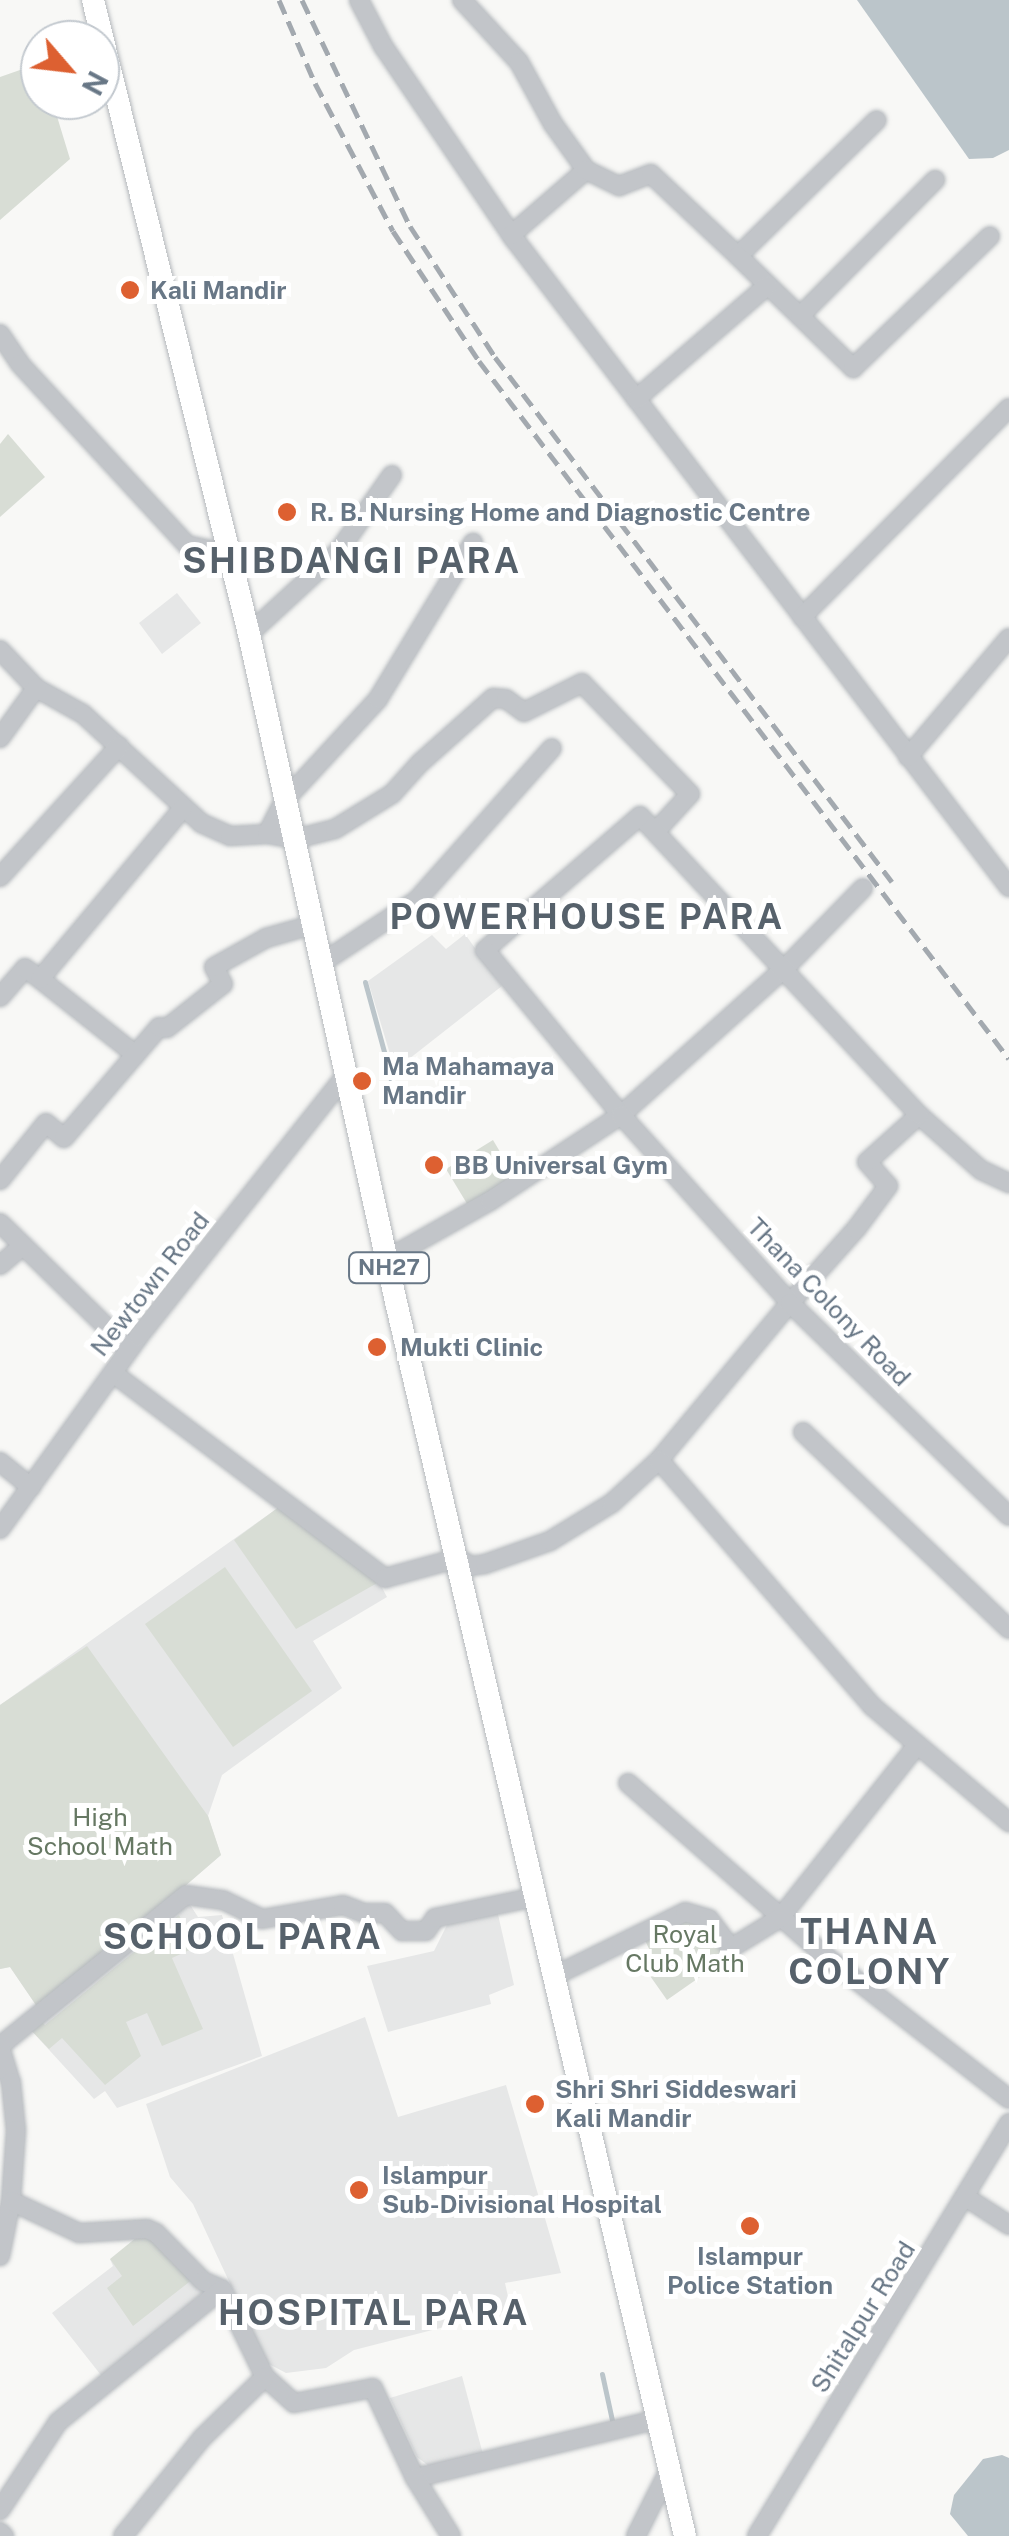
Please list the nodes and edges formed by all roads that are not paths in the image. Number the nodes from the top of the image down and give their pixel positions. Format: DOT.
graph roads {
  1 [pos="93,0"];
  2 [pos="359,0"];
  3 [pos="462,0"];
  4 [pos="876,120"];
  5 [pos="586,170"];
  6 [pos="935,180"];
  7 [pos="511,235"];
  8 [pos="990,236"];
  9 [pos="738,256"];
  10 [pos="768,285"];
  11 [pos="800,316"];
  12 [pos="0,334"];
  13 [pos="636,399"];
  14 [pos="1009,408"];
  15 [pos="392,475"];
  16 [pos="473,543"];
  17 [pos="229,554"];
  18 [pos="802,618"];
  19 [pos="249,634"];
  20 [pos="1009,638"];
  21 [pos="0,650"];
  22 [pos="36,688"];
  23 [pos="0,738"];
  24 [pos="120,746"];
  25 [pos="552,748"];
  26 [pos="908,756"];
  27 [pos="284,801"];
  28 [pos="183,808"];
  29 [pos="656,831"];
  30 [pos="267,834"];
  31 [pos="295,839"];
  32 [pos="0,877"];
  33 [pos="1009,887"];
  34 [pos="863,888"];
  35 [pos="312,925"];
  36 [pos="320,964"];
  37 [pos="784,969"];
  38 [pos="40,979"];
  39 [pos="0,996"];
  40 [pos="136,1056"];
  41 [pos="346,1075"];
  42 [pos="622,1115"];
  43 [pos="919,1115"];
  44 [pos="0,1180"];
  45 [pos="1009,1183"];
  46 [pos="0,1223"];
  47 [pos="22,1246"];
  48 [pos="387,1258"];
  49 [pos="0,1265"];
  50 [pos="790,1303"];
  51 [pos="129,1349"];
  52 [pos="113,1373"];
  53 [pos="803,1432"];
  54 [pos="660,1460"];
  55 [pos="0,1462"];
  56 [pos="31,1487"];
  57 [pos="1009,1516"];
  58 [pos="0,1529"];
  59 [pos="458,1558"];
  60 [pos="1009,1630"];
  61 [pos="917,1745"];
  62 [pos="628,1783"];
  63 [pos="1009,1822"];
  64 [pos="535,1897"];
  65 [pos="780,1918"];
  66 [pos="554,1976"];
  67 [pos="0,2046"];
  68 [pos="1009,2100"];
  69 [pos="1009,2123"];
  70 [pos="967,2198"];
  71 [pos="11,2202"];
  72 [pos="1009,2226"];
  73 [pos="0,2256"];
  74 [pos="222,2289"];
  75 [pos="265,2377"];
  76 [pos="659,2419"];
  77 [pos="670,2468"];
  78 [pos="415,2478"];
  79 [pos="0,2510"];
  80 [pos="123,2536"];
  81 [pos="451,2536"];
  82 [pos="636,2536"];
  83 [pos="685,2536"];
  84 [pos="757,2536"];
  1 -- 17 [label="main road, NH27"];
  2 -- 7 [label="street"];
  3 -- 5 [label="street"];
  4 -- 9 [label="street"];
  5 -- 7 [label="street"];
  5 -- 9 [label="street"];
  6 -- 11 [label="street"];
  7 -- 13 [label="street"];
  8 -- 11 [label="street"];
  9 -- 10 [label="street"];
  10 -- 11 [label="street"];
  10 -- 13 [label="street"];
  12 -- 17 [label="street"];
  13 -- 18 [label="street"];
  14 -- 18 [label="street"];
  15 -- 19 [label="street"];
  16 -- 27 [label="street"];
  17 -- 19 [label="main road, NH27"];
  18 -- 26 [label="street"];
  19 -- 27 [label="main road, NH27"];
  20 -- 26 [label="street"];
  21 -- 22 [label="street"];
  22 -- 23 [label="street"];
  22 -- 24 [label="street"];
  24 -- 28 [label="street"];
  24 -- 32 [label="street"];
  25 -- 36 [label="street"];
  26 -- 33 [label="street"];
  27 -- 30 [label="street"];
  27 -- 31 [label="main road, NH27"];
  28 -- 30 [label="street"];
  28 -- 38 [label="street"];
  29 -- 31 [label="street"];
  29 -- 37 [label="street"];
  29 -- 42 [label="street, Thana Colony Road"];
  30 -- 31 [label="street"];
  31 -- 35 [label="main road, NH27"];
  34 -- 37 [label="street"];
  35 -- 36 [label="main road, NH27"];
  35 -- 40 [label="street"];
  36 -- 41 [label="main road, NH27"];
  37 -- 42 [label="street"];
  37 -- 43 [label="street"];
  38 -- 39 [label="street"];
  38 -- 40 [label="street"];
  40 -- 44 [label="street"];
  41 -- 48 [label="main road, NH27"];
  41 -- 51 [label="street, Newtown Road"];
  42 -- 48 [label="street"];
  42 -- 50 [label="street, Thana Colony Road"];
  43 -- 45 [label="street"];
  43 -- 50 [label="street"];
  46 -- 47 [label="street"];
  47 -- 49 [label="street"];
  47 -- 51 [label="street"];
  48 -- 59 [label="main road, NH27"];
  50 -- 54 [label="street"];
  50 -- 57 [label="street, Thana Colony Road"];
  51 -- 52 [label="street, Newtown Road"];
  52 -- 56 [label="street, Newtown Road"];
  52 -- 59 [label="street"];
  53 -- 60 [label="street"];
  54 -- 59 [label="street"];
  54 -- 61 [label="street"];
  55 -- 56 [label="street"];
  56 -- 58 [label="street, Newtown Road"];
  59 -- 64 [label="main road, NH27"];
  61 -- 63 [label="street"];
  61 -- 65 [label="street"];
  62 -- 65 [label="street"];
  64 -- 66 [label="main road, NH27"];
  64 -- 67 [label="street"];
  65 -- 66 [label="street"];
  65 -- 68 [label="street"];
  66 -- 76 [label="main road, NH27"];
  67 -- 71 [label="street"];
  69 -- 70 [label="street, Shitalpur Road"];
  70 -- 72 [label="street"];
  70 -- 84 [label="street, Shitalpur Road"];
  71 -- 73 [label="street"];
  71 -- 74 [label="street"];
  74 -- 75 [label="street"];
  74 -- 79 [label="street"];
  75 -- 78 [label="street"];
  75 -- 80 [label="street"];
  76 -- 77 [label="main road, NH27"];
  76 -- 78 [label="street"];
  77 -- 82 [label="street"];
  77 -- 83 [label="main road, NH27"];
  78 -- 81 [label="street"];
}
